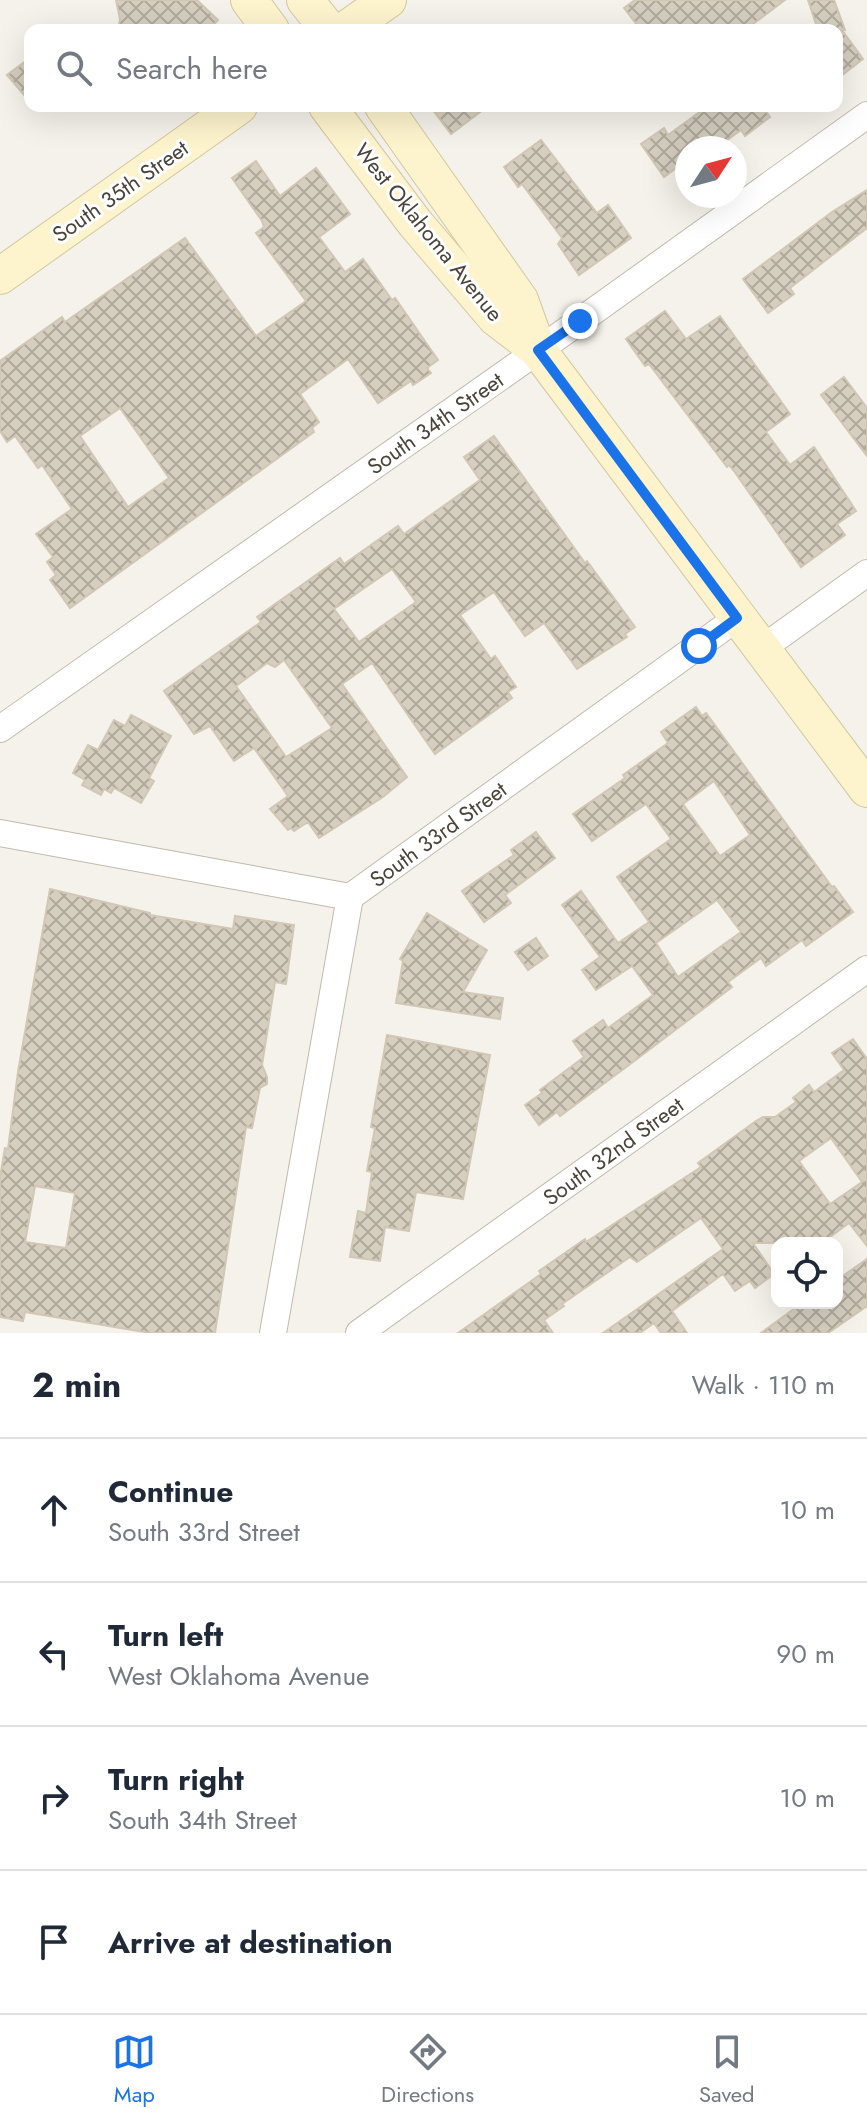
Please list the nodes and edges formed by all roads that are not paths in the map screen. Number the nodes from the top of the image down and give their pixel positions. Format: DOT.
graph roads {
  1 [pos="249,0"];
  2 [pos="305,0"];
  3 [pos="388,0"];
  4 [pos="267,24"];
  5 [pos="324,24"];
  6 [pos="354,24"];
  7 [pos="231,112"];
  8 [pos="332,112"];
  9 [pos="387,112"];
  10 [pos="867,115"];
  11 [pos="0,276"];
  12 [pos="538,350"];
  13 [pos="867,573"];
  14 [pos="737,618"];
  15 [pos="760,650"];
  16 [pos="0,729"];
  17 [pos="867,789"];
  18 [pos="0,833"];
  19 [pos="350,897"];
  20 [pos="867,969"];
  21 [pos="273,1333"];
  22 [pos="359,1333"];
  1 -- 4 [label="main road"];
  2 -- 5 [label="main road"];
  3 -- 6 [label="main road"];
  7 -- 11 [label="main road, South 35th Street"];
  8 -- 12 [label="main road, West Oklahoma Avenue"];
  9 -- 12 [label="main road, West Oklahoma Avenue"];
  10 -- 12 [label="street, South 34th Street"];
  12 -- 14 [label="main road, West Oklahoma Avenue"];
  12 -- 16 [label="street, South 34th Street"];
  13 -- 15 [label="street"];
  14 -- 15 [label="main road, West Oklahoma Avenue"];
  14 -- 19 [label="street, South 33rd Street"];
  15 -- 17 [label="main road, West Oklahoma Avenue"];
  18 -- 19 [label="street, South 33rd Street"];
  19 -- 21 [label="street"];
  20 -- 22 [label="street, South 32nd Street"];
}
